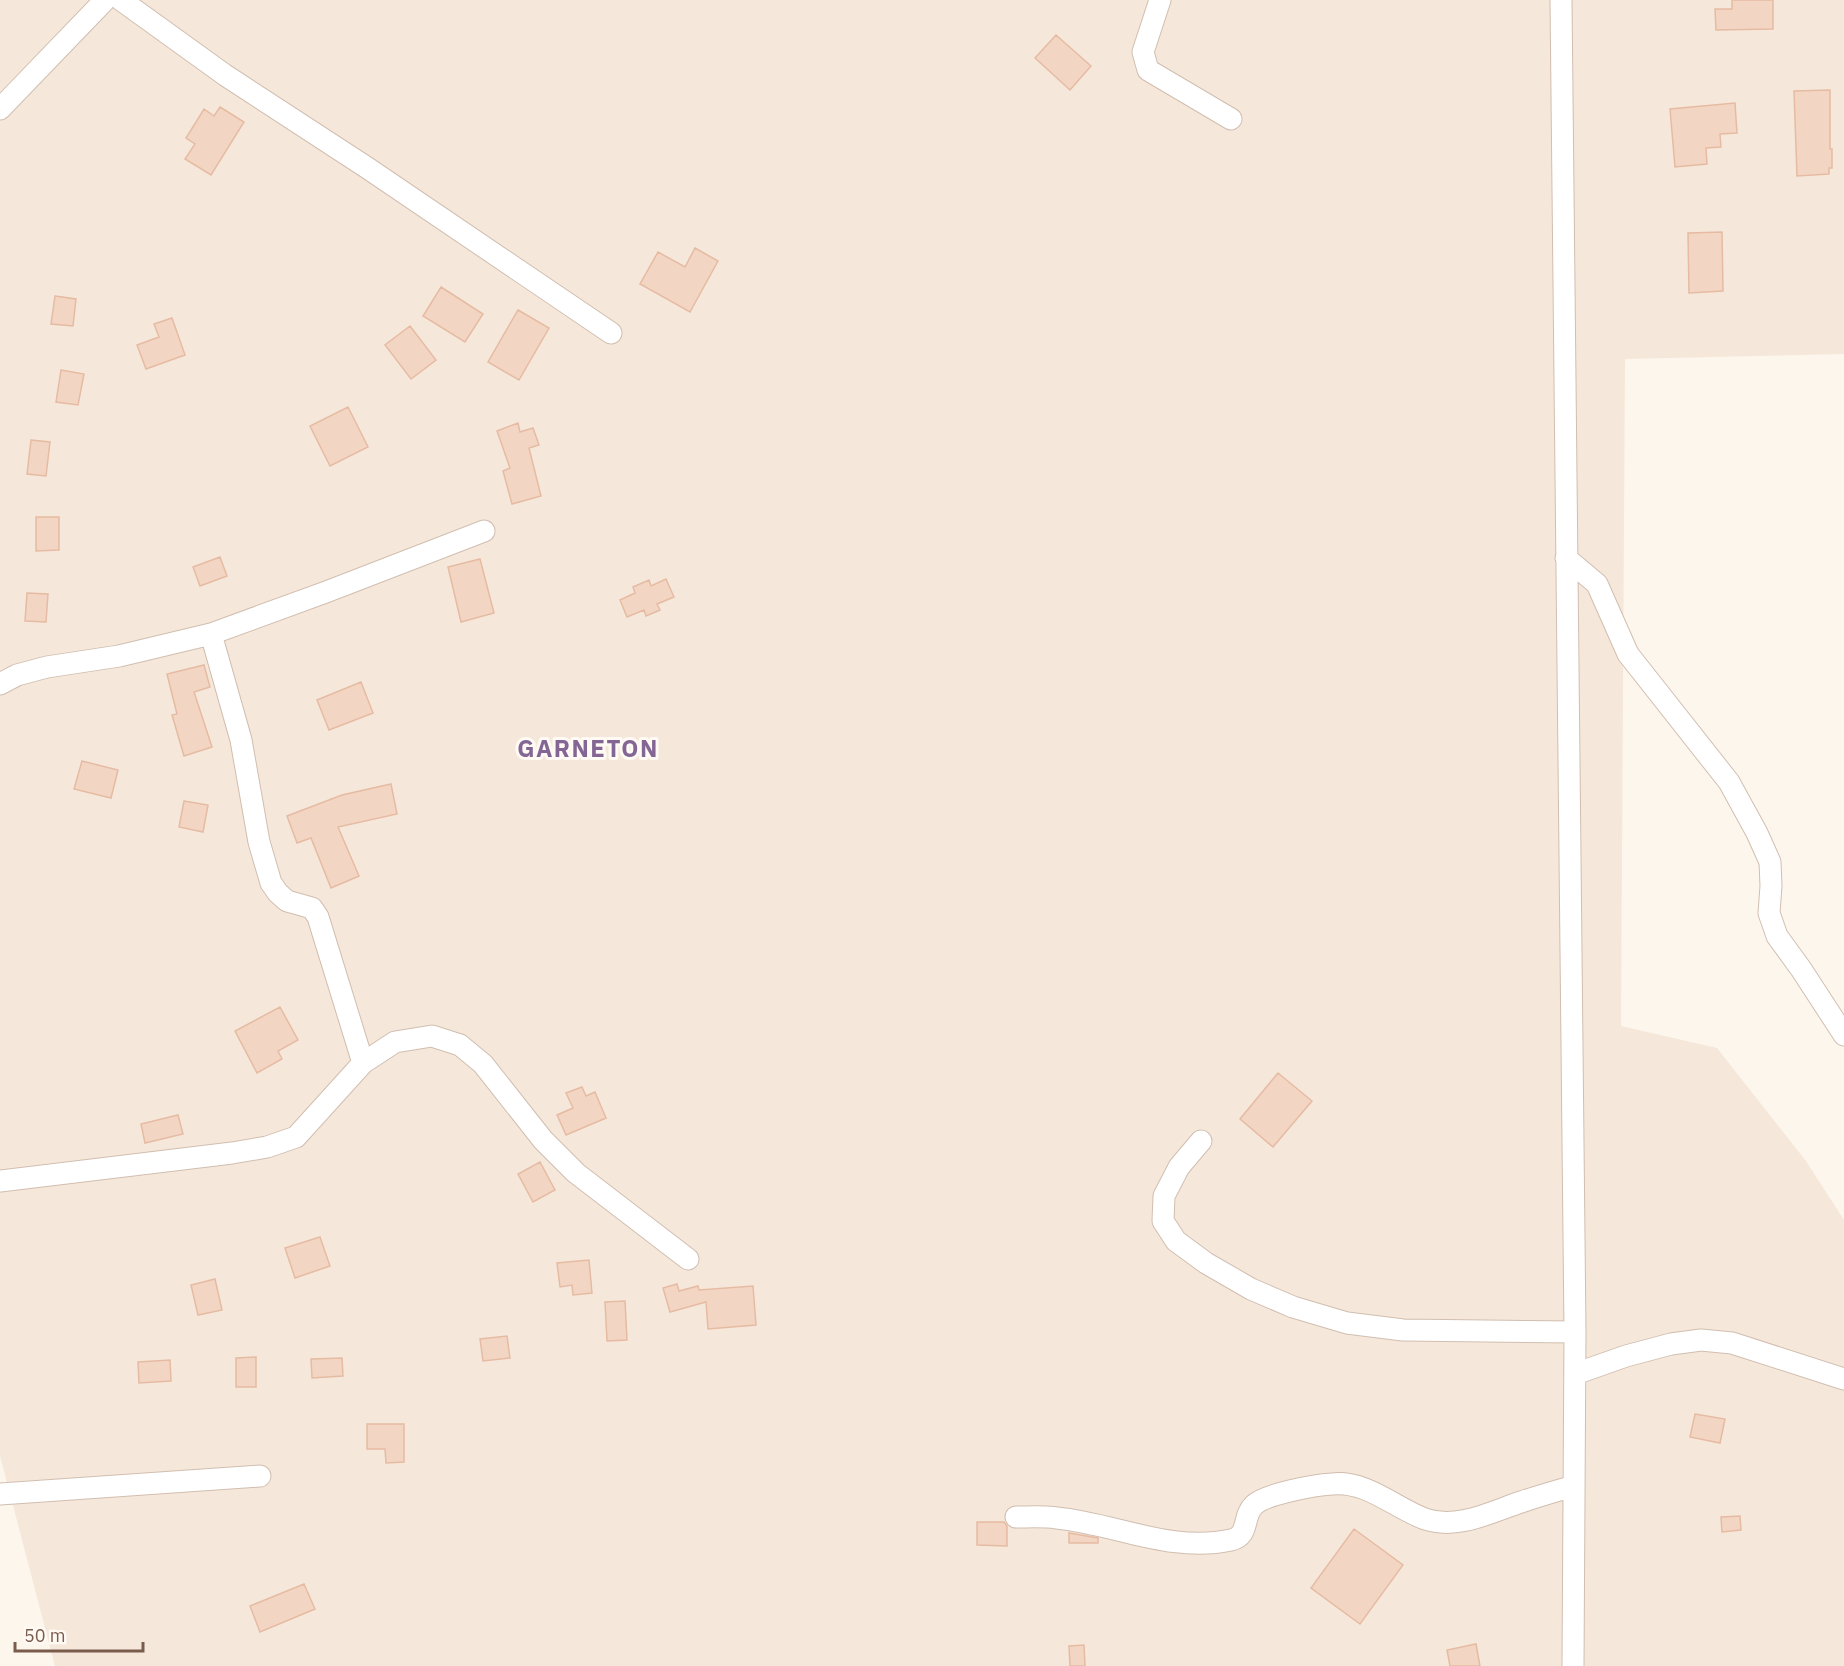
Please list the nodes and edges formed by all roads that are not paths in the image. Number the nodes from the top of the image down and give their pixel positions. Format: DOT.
graph roads {
  1 [pos="105,0"];
  2 [pos="121,0"];
  3 [pos="1160,0"];
  4 [pos="1562,0"];
  5 [pos="0,109"];
  6 [pos="1231,119"];
  7 [pos="610,333"];
  8 [pos="484,531"];
  9 [pos="1566,558"];
  10 [pos="211,634"];
  11 [pos="0,684"];
  12 [pos="1844,1035"];
  13 [pos="363,1063"];
  14 [pos="1201,1141"];
  15 [pos="0,1181"];
  16 [pos="688,1259"];
  17 [pos="1575,1332"];
  18 [pos="1575,1374"];
  19 [pos="1844,1379"];
  20 [pos="260,1476"];
  21 [pos="1574,1486"];
  22 [pos="0,1494"];
  23 [pos="1016,1517"];
  24 [pos="1573,1666"];
  1 -- 5 [label="street"];
  2 -- 7 [label="street"];
  3 -- 6 [label="street"];
  4 -- 9 [label="street"];
  8 -- 10 [label="street"];
  9 -- 12 [label="street"];
  9 -- 17 [label="street"];
  10 -- 11 [label="street"];
  10 -- 13 [label="street"];
  13 -- 15 [label="street"];
  13 -- 16 [label="street"];
  14 -- 17 [label="street"];
  17 -- 18 [label="street"];
  18 -- 19 [label="street"];
  18 -- 21 [label="street"];
  20 -- 22 [label="street"];
  21 -- 23 [label="street"];
  21 -- 24 [label="street"];
}
